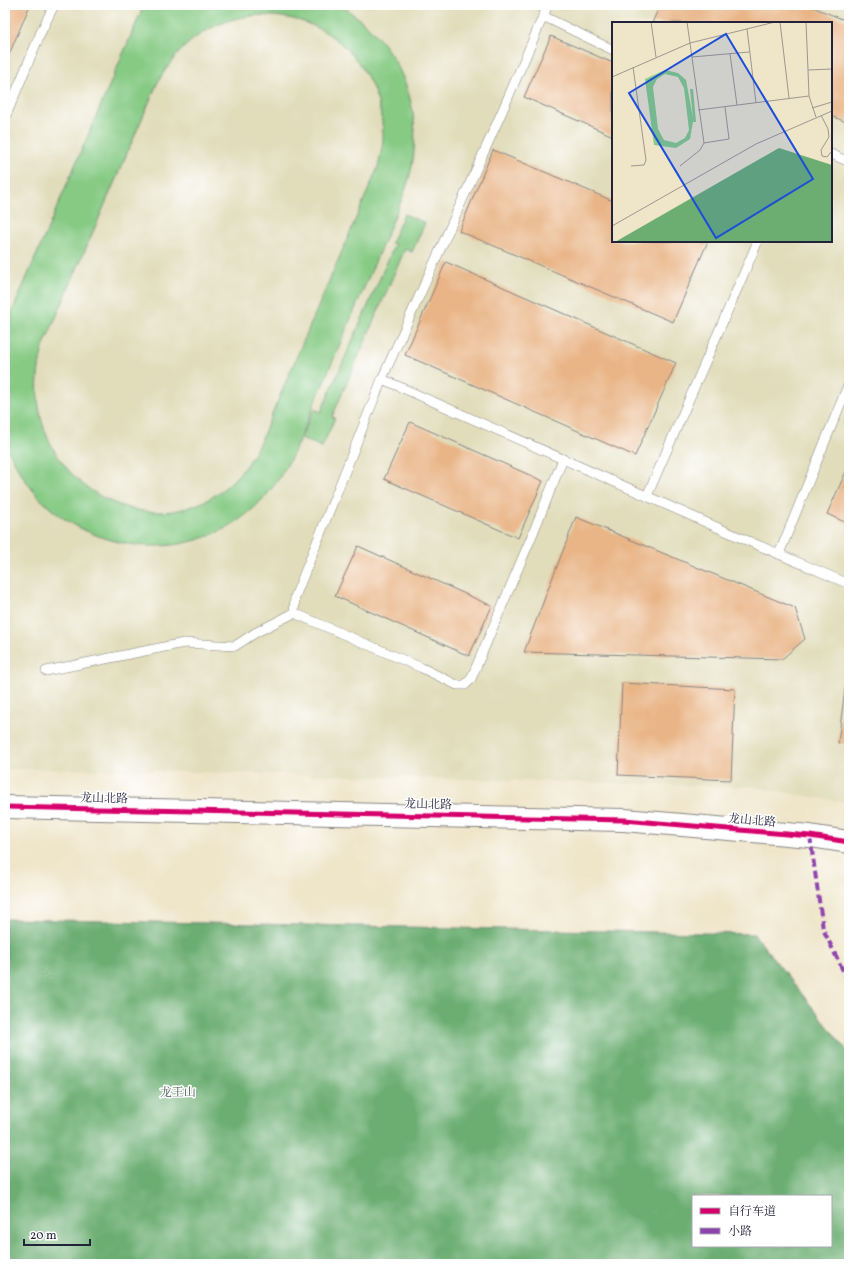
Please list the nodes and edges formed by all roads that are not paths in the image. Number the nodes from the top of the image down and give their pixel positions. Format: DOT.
graph roads {
  1 [pos="54,5"];
  2 [pos="548,5"];
  3 [pos="543,16"];
  4 [pos="612,50"];
  5 [pos="5,118"];
  6 [pos="832,154"];
  7 [pos="849,162"];
  8 [pos="758,242"];
  9 [pos="382,379"];
  10 [pos="849,383"];
  11 [pos="563,459"];
  12 [pos="647,496"];
  13 [pos="779,554"];
  14 [pos="849,584"];
  15 [pos="294,613"];
  16 [pos="46,671"];
  17 [pos="5,807"];
  18 [pos="849,842"];
  1 -- 5 [label="lane"];
  2 -- 3 [label="lane"];
  3 -- 4 [label="lane"];
  3 -- 9 [label="lane"];
  6 -- 7 [label="lane"];
  8 -- 12 [label="lane"];
  9 -- 11 [label="lane"];
  9 -- 15 [label="lane"];
  10 -- 13 [label="lane"];
  11 -- 12 [label="lane"];
  11 -- 15 [label="lane"];
  12 -- 13 [label="lane"];
  13 -- 14 [label="lane"];
  15 -- 16 [label="lane"];
  17 -- 18 [label="street, 龙山北路"];
}
